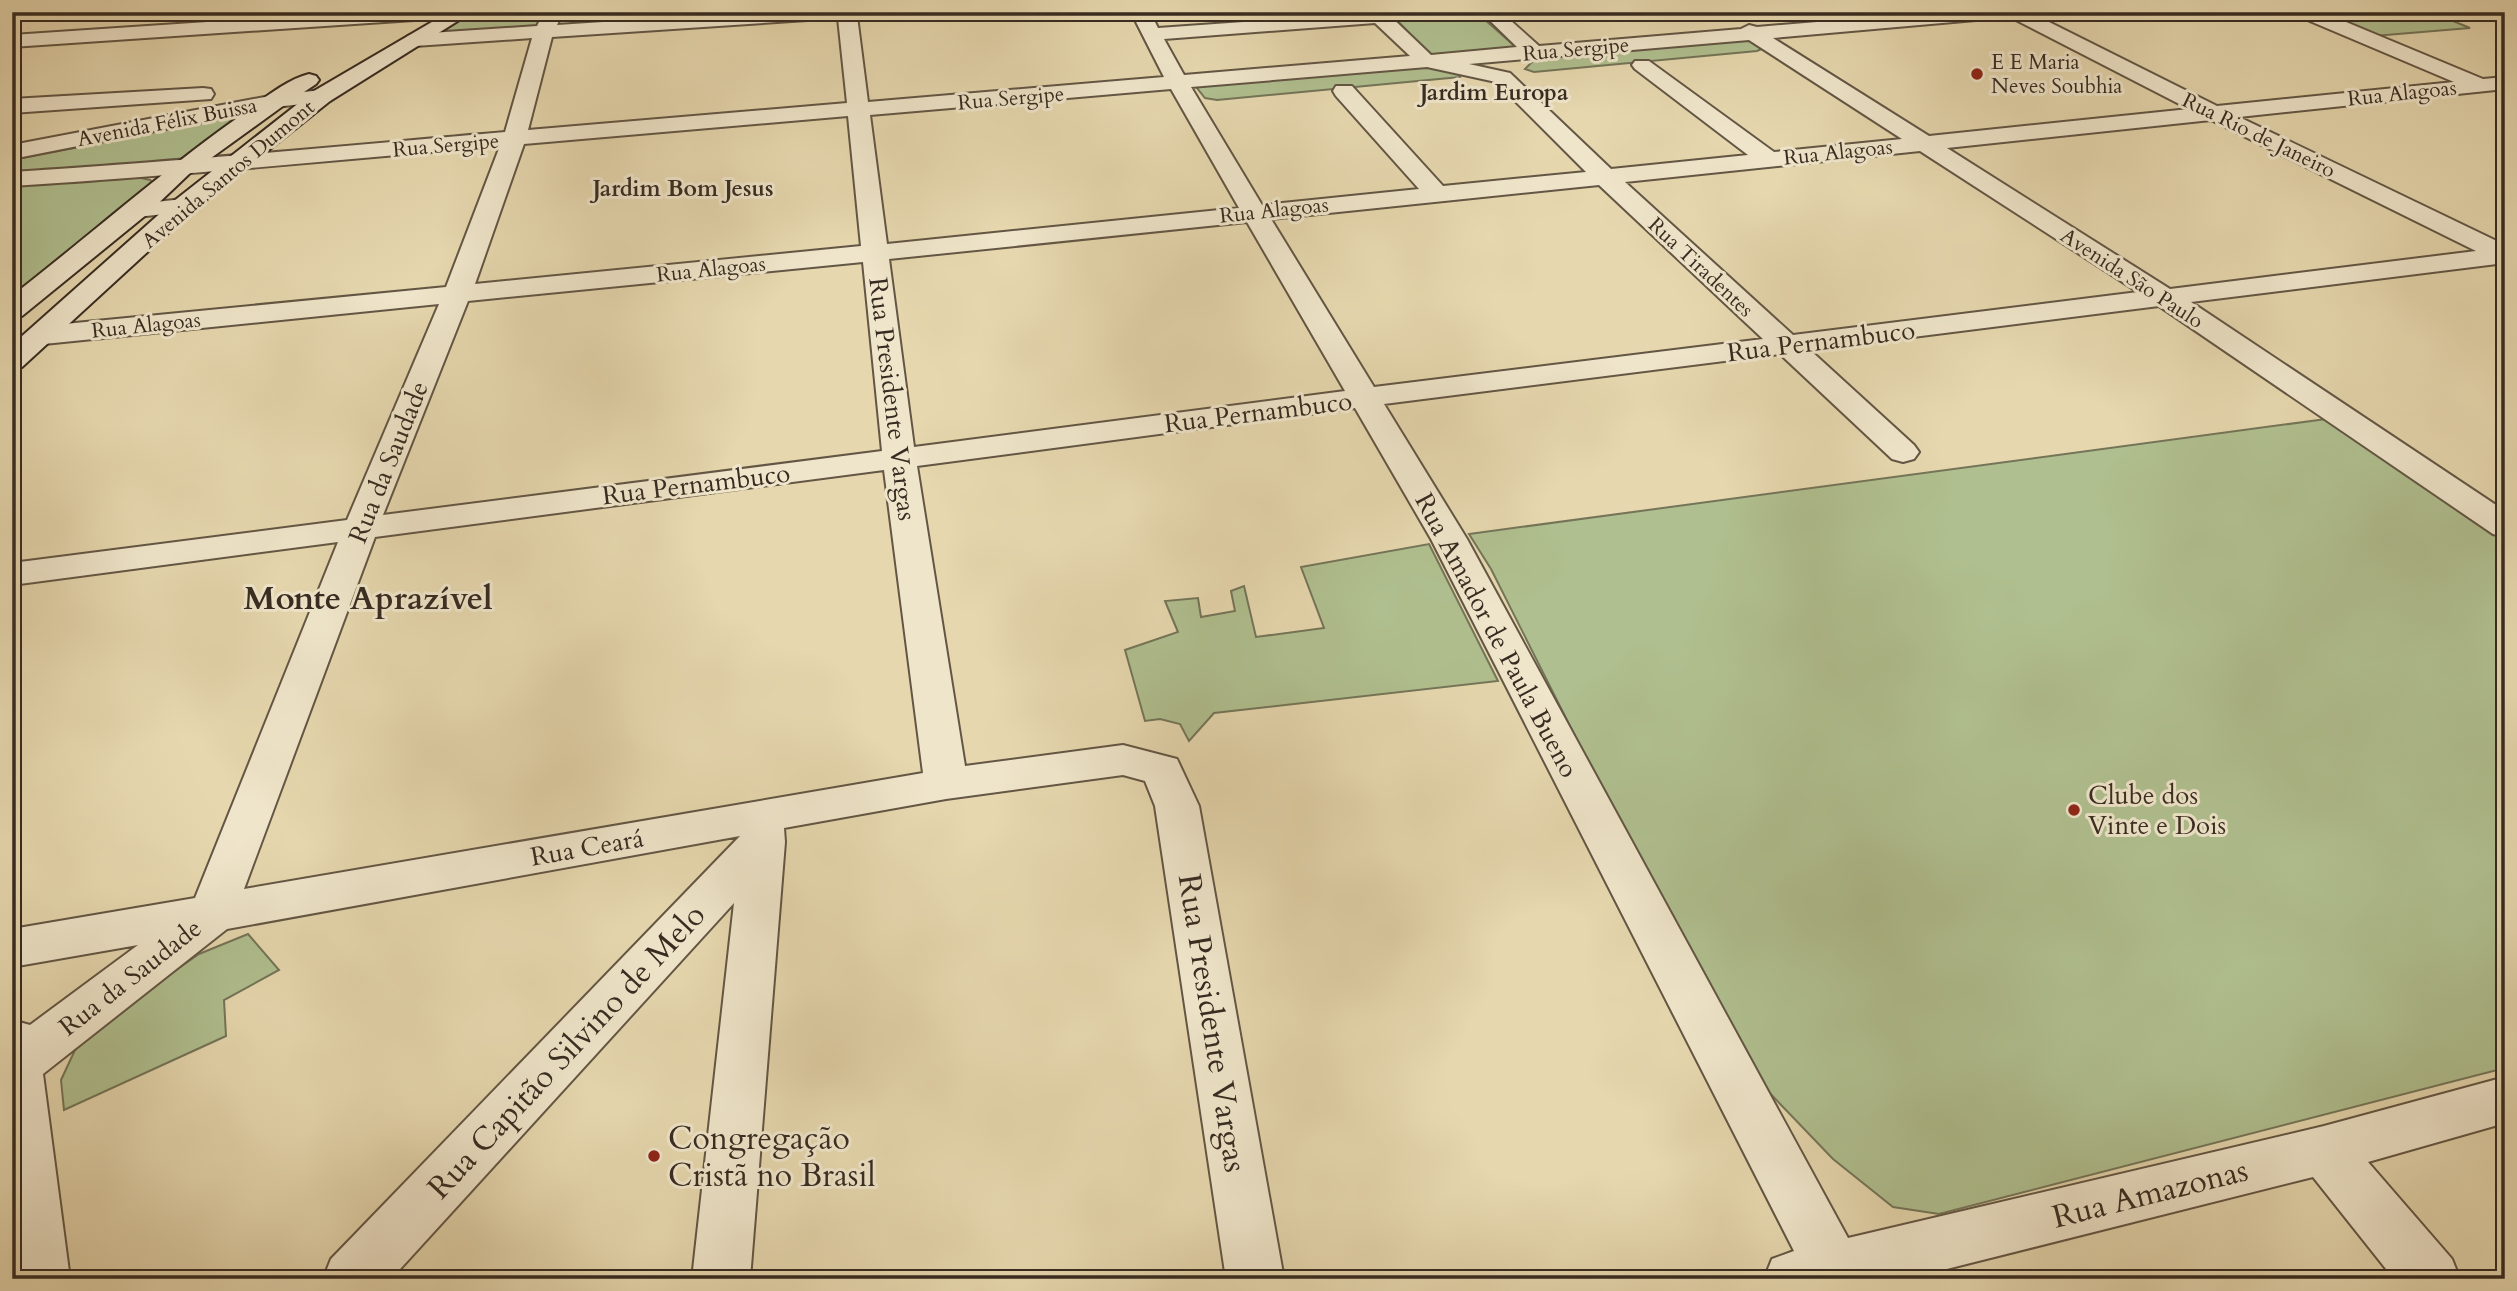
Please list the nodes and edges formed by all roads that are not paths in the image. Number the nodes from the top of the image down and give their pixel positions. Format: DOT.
graph roads {
  1 [pos="463,12"];
  2 [pos="848,12"];
  3 [pos="1490,12"];
  4 [pos="2012,12"];
  5 [pos="2305,12"];
  6 [pos="416,13"];
  7 [pos="1376,14"];
  8 [pos="1728,18"];
  9 [pos="548,22"];
  10 [pos="1146,23"];
  11 [pos="415,40"];
  12 [pos="12,41"];
  13 [pos="1750,45"];
  14 [pos="1527,52"];
  15 [pos="1426,61"];
  16 [pos="1667,63"];
  17 [pos="1531,75"];
  18 [pos="1503,77"];
  19 [pos="1437,83"];
  20 [pos="2493,84"];
  21 [pos="296,88"];
  22 [pos="1371,89"];
  23 [pos="1344,91"];
  24 [pos="1319,94"];
  25 [pos="2505,95"];
  26 [pos="322,96"];
  27 [pos="1195,97"];
  28 [pos="275,101"];
  29 [pos="12,106"];
  30 [pos="861,111"];
  31 [pos="2213,113"];
  32 [pos="514,140"];
  33 [pos="1923,144"];
  34 [pos="12,152"];
  35 [pos="1768,159"];
  36 [pos="242,162"];
  37 [pos="181,169"];
  38 [pos="1604,176"];
  39 [pos="12,179"];
  40 [pos="1436,193"];
  41 [pos="183,206"];
  42 [pos="137,210"];
  43 [pos="1254,212"];
  44 [pos="875,253"];
  45 [pos="2505,255"];
  46 [pos="457,295"];
  47 [pos="2164,297"];
  48 [pos="12,310"];
  49 [pos="44,335"];
  50 [pos="1786,345"];
  51 [pos="12,361"];
  52 [pos="1366,398"];
  53 [pos="1903,452"];
  54 [pos="899,457"];
  55 [pos="361,527"];
  56 [pos="2505,527"];
  57 [pos="12,573"];
  58 [pos="1162,770"];
  59 [pos="946,784"];
  60 [pos="762,829"];
  61 [pos="211,915"];
  62 [pos="12,948"];
  63 [pos="14,1052"];
  64 [pos="2505,1100"];
  65 [pos="2323,1150"];
  66 [pos="1826,1277"];
  67 [pos="40,1279"];
  68 [pos="352,1279"];
  69 [pos="721,1279"];
  70 [pos="1255,1279"];
  71 [pos="2431,1279"];
  1 -- 11 [label="street, Avenida Santos Dumont"];
  2 -- 9 [label="street"];
  2 -- 30 [label="street, Rua Presidente Vargas"];
  3 -- 14 [label="street"];
  4 -- 13 [label="street, Rua Sergipe"];
  4 -- 31 [label="street, Rua Rio de Janeiro"];
  5 -- 20 [label="street"];
  6 -- 12 [label="street"];
  6 -- 21 [label="street, Avenida Santos Dumont"];
  7 -- 10 [label="street"];
  7 -- 15 [label="street"];
  8 -- 13 [label="street, Avenida São Paulo"];
  9 -- 11 [label="street"];
  9 -- 32 [label="street, Rua da Saudade"];
  10 -- 27 [label="street, Rua Amador de Paula Bueno"];
  11 -- 26 [label="street, Avenida Santos Dumont"];
  13 -- 14 [label="street, Rua Sergipe"];
  13 -- 33 [label="street, Avenida São Paulo"];
  14 -- 15 [label="street, Rua Sergipe"];
  14 -- 18 [label="street"];
  15 -- 18 [label="street"];
  15 -- 27 [label="street, Rua Sergipe"];
  16 -- 35 [label="street, Rua Sergipe"];
  17 -- 18 [label="street, Rua Sergipe"];
  18 -- 19 [label="street, Rua Sergipe"];
  18 -- 38 [label="street, Rua Tiradentes"];
  20 -- 25 [label="street"];
  20 -- 31 [label="street, Rua Alagoas"];
  21 -- 28 [label="street, Avenida Santos Dumont"];
  21 -- 29 [label="street"];
  22 -- 23 [label="street"];
  23 -- 24 [label="street"];
  23 -- 40 [label="street"];
  26 -- 28 [label="street, Avenida Félix Buissa"];
  26 -- 36 [label="street, Avenida Santos Dumont"];
  27 -- 30 [label="street, Rua Sergipe"];
  27 -- 43 [label="street, Rua Amador de Paula Bueno"];
  28 -- 34 [label="street, Avenida Félix Buissa"];
  28 -- 37 [label="street, Avenida Santos Dumont"];
  30 -- 32 [label="street, Rua Sergipe"];
  30 -- 44 [label="street, Rua Presidente Vargas"];
  31 -- 33 [label="street, Rua Alagoas"];
  31 -- 45 [label="street, Rua Rio de Janeiro"];
  32 -- 36 [label="street, Rua Sergipe"];
  32 -- 46 [label="street, Rua da Saudade"];
  33 -- 35 [label="street, Rua Alagoas"];
  33 -- 47 [label="street, Avenida São Paulo"];
  35 -- 38 [label="street, Rua Alagoas"];
  36 -- 37 [label="street, Rua Sergipe"];
  36 -- 41 [label="street, Avenida Santos Dumont"];
  37 -- 39 [label="street, Rua Sergipe"];
  37 -- 42 [label="street, Avenida Santos Dumont"];
  38 -- 40 [label="street, Rua Alagoas"];
  38 -- 50 [label="street, Rua Tiradentes"];
  40 -- 43 [label="street, Rua Alagoas"];
  41 -- 42 [label="street"];
  41 -- 49 [label="street, Avenida Santos Dumont"];
  42 -- 48 [label="street, Avenida Santos Dumont"];
  43 -- 44 [label="street, Rua Alagoas"];
  43 -- 52 [label="street, Rua Amador de Paula Bueno"];
  44 -- 46 [label="street, Rua Alagoas"];
  44 -- 54 [label="street, Rua Presidente Vargas"];
  45 -- 47 [label="street, Rua Pernambuco"];
  46 -- 49 [label="street, Rua Alagoas"];
  46 -- 55 [label="street, Rua da Saudade"];
  47 -- 50 [label="street, Rua Pernambuco"];
  47 -- 56 [label="street, Avenida São Paulo"];
  49 -- 51 [label="street, Avenida Santos Dumont"];
  50 -- 52 [label="street, Rua Pernambuco"];
  50 -- 53 [label="street, Rua Tiradentes"];
  52 -- 54 [label="street, Rua Pernambuco"];
  52 -- 66 [label="street, Rua Amador de Paula Bueno"];
  54 -- 55 [label="street, Rua Pernambuco"];
  54 -- 59 [label="street, Rua Presidente Vargas"];
  55 -- 57 [label="street, Rua Pernambuco"];
  55 -- 61 [label="street, Rua da Saudade"];
  58 -- 59 [label="street, Rua Ceará"];
  58 -- 70 [label="street, Rua Presidente Vargas"];
  59 -- 60 [label="street, Rua Ceará"];
  60 -- 61 [label="street, Rua Ceará"];
  60 -- 68 [label="street, Rua Capitão Silvino de Melo"];
  60 -- 69 [label="street"];
  61 -- 62 [label="street, Rua Ceará"];
  61 -- 63 [label="street, Rua da Saudade"];
  63 -- 67 [label="street"];
  64 -- 65 [label="street, Rua Amazonas"];
  65 -- 66 [label="street, Rua Amazonas"];
  65 -- 71 [label="street"];
}
